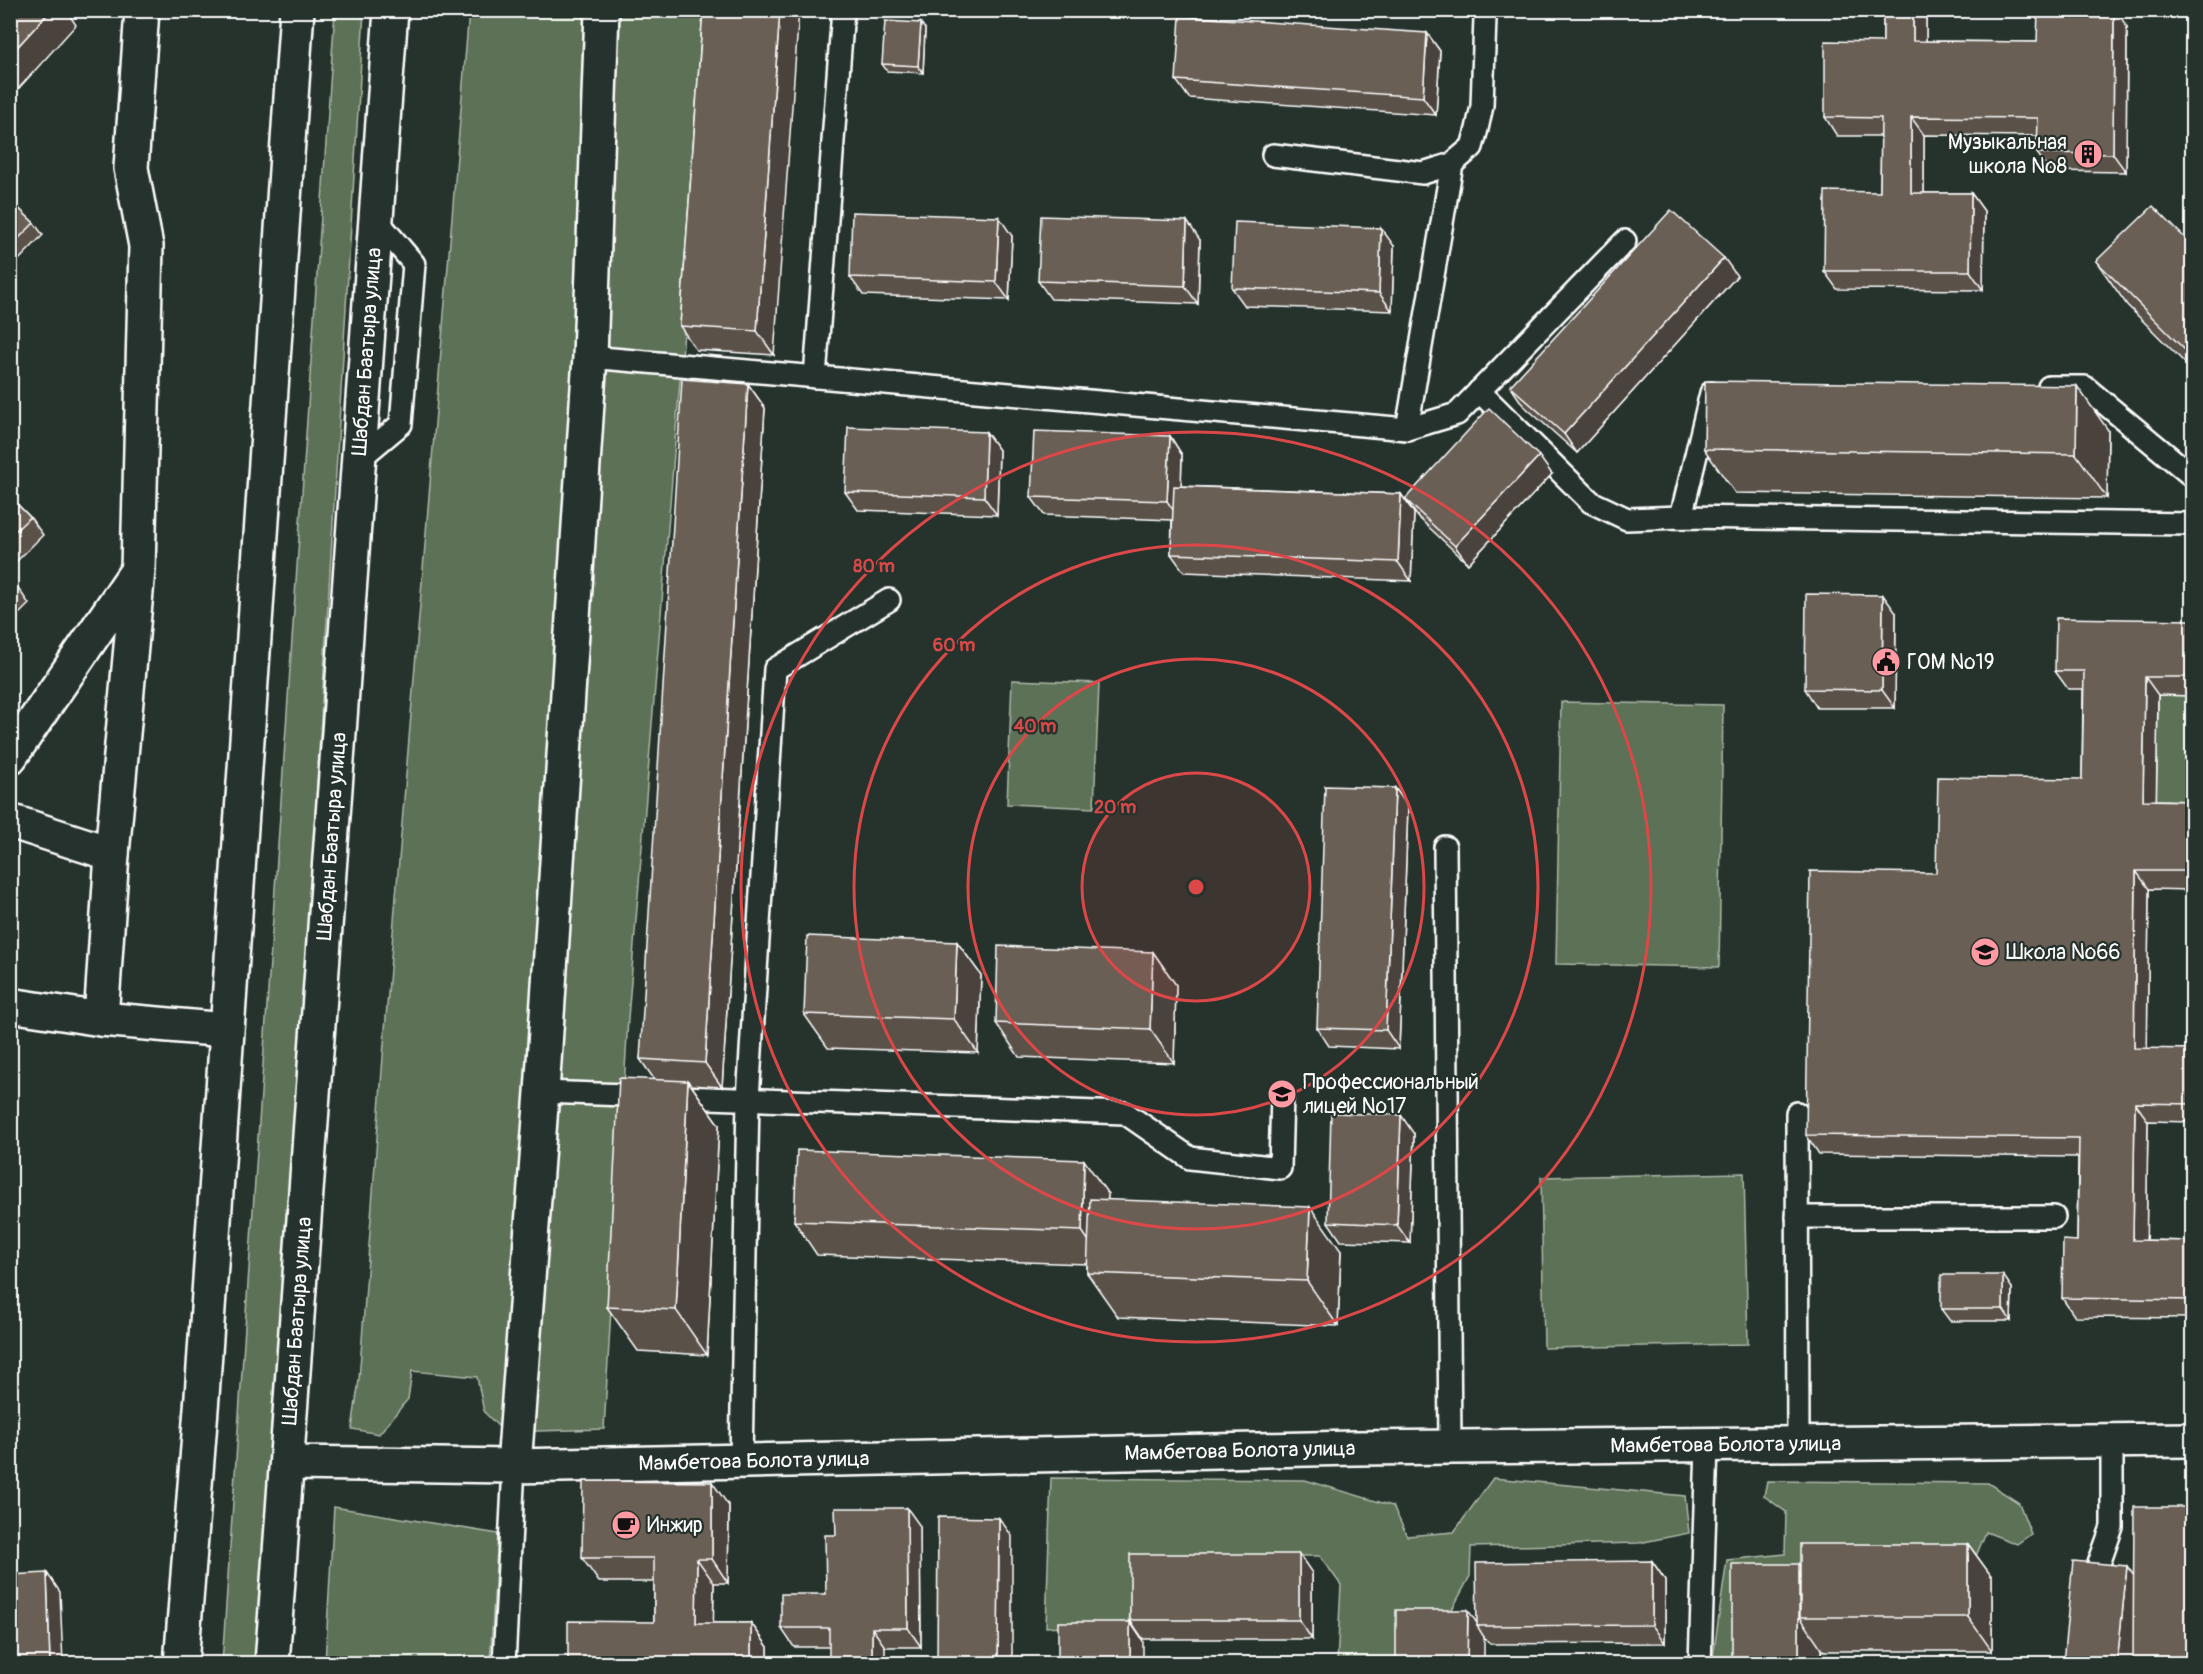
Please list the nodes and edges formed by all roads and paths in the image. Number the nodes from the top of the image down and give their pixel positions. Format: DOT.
graph roads {
  1 [pos="142,10"];
  2 [pos="297,10"];
  3 [pos="391,10"];
  4 [pos="602,10"];
  5 [pos="843,10"];
  6 [pos="1488,10"];
  7 [pos="1273,155"];
  8 [pos="1452,164"];
  9 [pos="1625,241"];
  10 [pos="590,357"];
  11 [pos="815,377"];
  12 [pos="1725,383"];
  13 [pos="2027,386"];
  14 [pos="1479,391"];
  15 [pos="1407,429"];
  16 [pos="2193,476"];
  17 [pos="1681,517"];
  18 [pos="2193,524"];
  19 [pos="138,570"];
  20 [pos="889,600"];
  21 [pos="10,757"];
  22 [pos="10,821"];
  23 [pos="1445,847"];
  24 [pos="112,854"];
  25 [pos="10,1005"];
  26 [pos="101,1020"];
  27 [pos="226,1030"];
  28 [pos="542,1092"];
  29 [pos="1282,1094"];
  30 [pos="748,1099"];
  31 [pos="1797,1113"];
  32 [pos="1797,1217"];
  33 [pos="2054,1217"];
  34 [pos="2193,1440"];
  35 [pos="2112,1441"];
  36 [pos="1798,1444"];
  37 [pos="1707,1445"];
  38 [pos="1449,1446"];
  39 [pos="741,1460"];
  40 [pos="288,1463"];
  41 [pos="514,1466"];
  42 [pos="2082,1611"];
  43 [pos="181,1664"];
  44 [pos="272,1664"];
  45 [pos="504,1664"];
  46 [pos="1700,1664"];
  1 -- 19 [label="street"];
  2 -- 27 [label="street"];
  3 -- 40 [label="street, Шабдан Баатыра улица"];
  4 -- 10 [label="street"];
  5 -- 11 [label="lane"];
  6 -- 8 [label="lane"];
  7 -- 8 [label="lane"];
  8 -- 15 [label="lane"];
  9 -- 14 [label="lane"];
  10 -- 11 [label="lane"];
  10 -- 28 [label="street"];
  11 -- 15 [label="lane"];
  12 -- 17 [label="lane"];
  13 -- 16 [label="lane"];
  14 -- 15 [label="lane"];
  14 -- 17 [label="lane"];
  17 -- 18 [label="lane"];
  19 -- 21 [label="street"];
  19 -- 24 [label="street"];
  20 -- 30 [label="lane"];
  22 -- 24 [label="street"];
  23 -- 38 [label="lane"];
  24 -- 26 [label="street"];
  25 -- 26 [label="street"];
  26 -- 27 [label="street"];
  27 -- 43 [label="street"];
  28 -- 30 [label="lane"];
  28 -- 41 [label="street"];
  29 -- 30 [label="lane"];
  30 -- 39 [label="lane"];
  31 -- 32 [label="lane"];
  32 -- 33 [label="lane"];
  32 -- 36 [label="lane"];
  34 -- 35 [label="street, Мамбетова Болота улица"];
  35 -- 36 [label="street, Мамбетова Болота улица"];
  35 -- 42 [label="lane"];
  36 -- 37 [label="street, Мамбетова Болота улица"];
  37 -- 38 [label="street, Мамбетова Болота улица"];
  37 -- 46 [label="lane"];
  38 -- 39 [label="street, Мамбетова Болота улица"];
  39 -- 41 [label="street, Мамбетова Болота улица"];
  40 -- 41 [label="street, Мамбетова Болота улица"];
  40 -- 44 [label="street, Шабдан Баатыра улица"];
  41 -- 45 [label="lane"];
}
